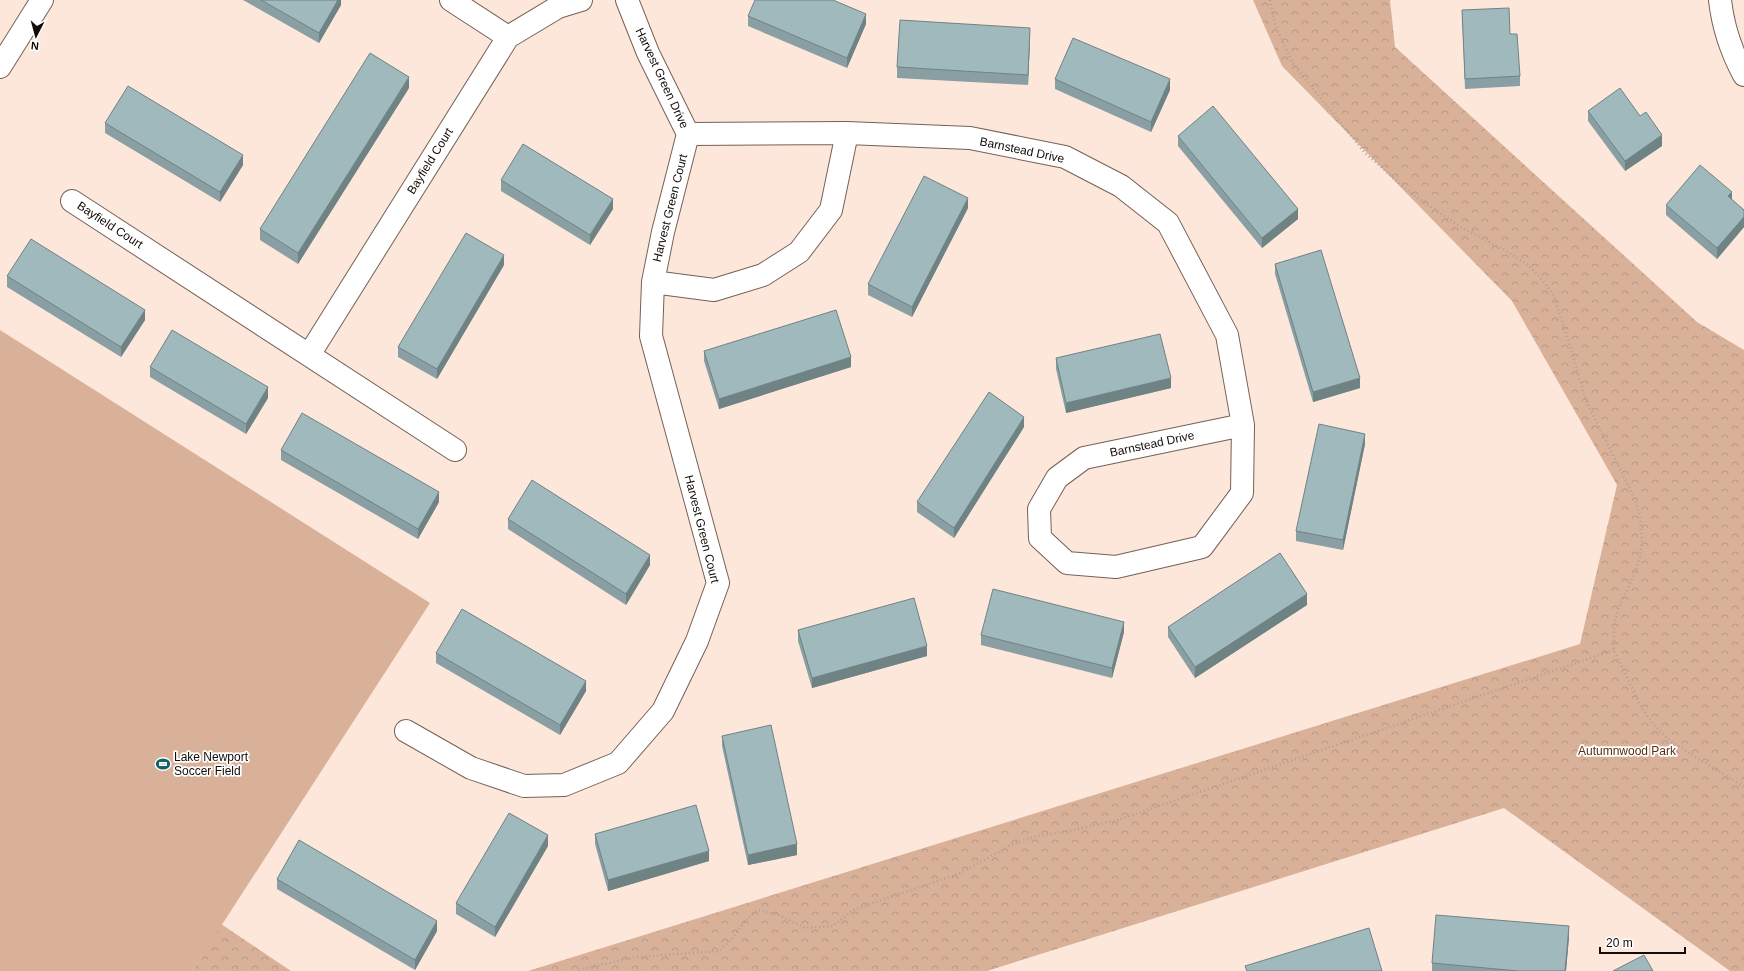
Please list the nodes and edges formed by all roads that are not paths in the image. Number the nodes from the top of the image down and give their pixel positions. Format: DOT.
graph roads {
  1 [pos="42,0"];
  2 [pos="451,0"];
  3 [pos="581,0"];
  4 [pos="627,0"];
  5 [pos="1720,0"];
  6 [pos="508,37"];
  7 [pos="0,67"];
  8 [pos="1744,75"];
  9 [pos="847,133"];
  10 [pos="688,134"];
  11 [pos="72,201"];
  12 [pos="652,282"];
  13 [pos="309,355"];
  14 [pos="1243,425"];
  15 [pos="455,450"];
  16 [pos="406,731"];
  1 -- 7 [label="street"];
  2 -- 6 [label="street"];
  3 -- 6 [label="street, Bayfield Court"];
  4 -- 10 [label="street, Harvest Green Drive"];
  5 -- 8 [label="street"];
  6 -- 13 [label="street, Bayfield Court"];
  9 -- 10 [label="street, Barnstead Drive"];
  9 -- 12 [label="street"];
  9 -- 14 [label="street, Barnstead Drive"];
  10 -- 12 [label="street, Harvest Green Court"];
  11 -- 13 [label="street, Bayfield Court"];
  12 -- 16 [label="street, Harvest Green Court"];
  13 -- 15 [label="street, Bayfield Court"];
  14 -- 14 [label="street, Barnstead Drive"];
}
